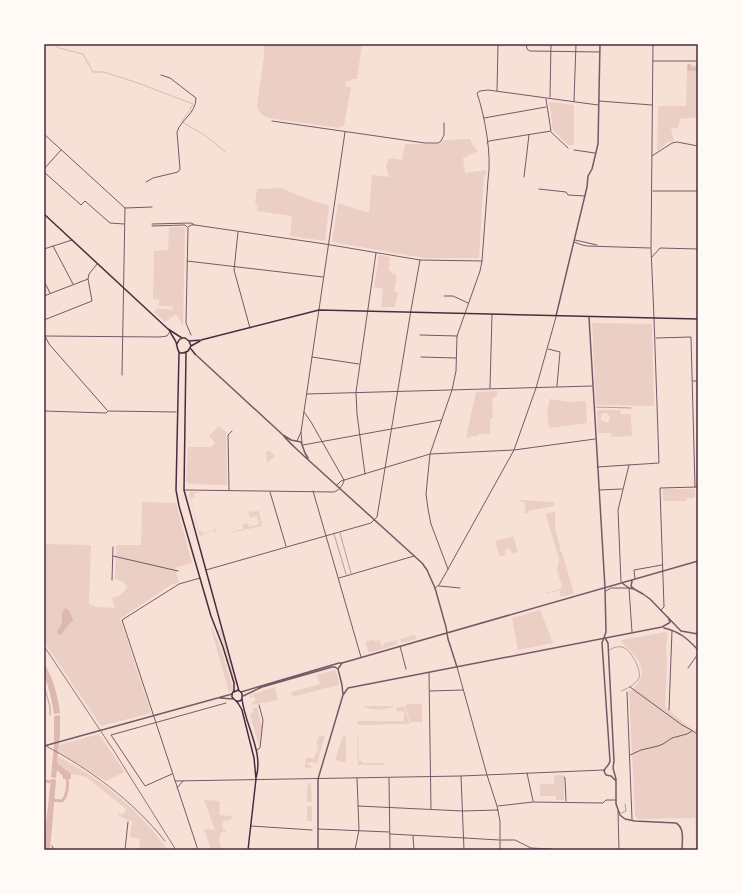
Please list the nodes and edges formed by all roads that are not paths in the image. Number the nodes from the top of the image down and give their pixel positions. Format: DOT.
graph roads {
  1 [pos="498,44"];
  2 [pos="526,44"];
  3 [pos="552,44"];
  4 [pos="576,44"];
  5 [pos="600,44"];
  6 [pos="653,44"];
  7 [pos="551,51"];
  8 [pos="576,51"];
  9 [pos="600,52"];
  10 [pos="653,61"];
  11 [pos="698,61"];
  12 [pos="161,75"];
  13 [pos="497,91"];
  14 [pos="546,99"];
  15 [pos="550,99"];
  16 [pos="599,101"];
  17 [pos="574,102"];
  18 [pos="652,104"];
  19 [pos="599,106"];
  20 [pos="547,107"];
  21 [pos="484,118"];
  22 [pos="272,121"];
  23 [pos="444,123"];
  24 [pos="550,131"];
  25 [pos="345,132"];
  26 [pos="44,134"];
  27 [pos="529,135"];
  28 [pos="487,143"];
  29 [pos="698,146"];
  30 [pos="568,148"];
  31 [pos="61,150"];
  32 [pos="574,150"];
  33 [pos="596,153"];
  34 [pos="652,156"];
  35 [pos="44,169"];
  36 [pos="44,172"];
  37 [pos="524,177"];
  38 [pos="146,182"];
  39 [pos="539,189"];
  40 [pos="652,191"];
  41 [pos="698,191"];
  42 [pos="585,196"];
  43 [pos="152,207"];
  44 [pos="125,208"];
  45 [pos="44,214"];
  46 [pos="124,224"];
  47 [pos="152,224"];
  48 [pos="195,224"];
  49 [pos="152,226"];
  50 [pos="188,228"];
  51 [pos="238,231"];
  52 [pos="72,240"];
  53 [pos="575,240"];
  54 [pos="574,242"];
  55 [pos="328,244"];
  56 [pos="53,246"];
  57 [pos="600,246"];
  58 [pos="651,248"];
  59 [pos="44,249"];
  60 [pos="698,249"];
  61 [pos="376,253"];
  62 [pos="651,257"];
  63 [pos="420,260"];
  64 [pos="187,261"];
  65 [pos="482,261"];
  66 [pos="98,264"];
  67 [pos="234,267"];
  68 [pos="323,278"];
  69 [pos="88,280"];
  70 [pos="44,281"];
  71 [pos="73,285"];
  72 [pos="123,287"];
  73 [pos="50,294"];
  74 [pos="44,296"];
  75 [pos="444,296"];
  76 [pos="469,303"];
  77 [pos="319,310"];
  78 [pos="368,311"];
  79 [pos="411,312"];
  80 [pos="465,314"];
  81 [pos="492,314"];
  82 [pos="556,316"];
  83 [pos="589,317"];
  84 [pos="654,318"];
  85 [pos="698,319"];
  86 [pos="44,320"];
  87 [pos="250,328"];
  88 [pos="168,329"];
  89 [pos="170,332"];
  90 [pos="44,335"];
  91 [pos="191,335"];
  92 [pos="420,335"];
  93 [pos="122,336"];
  94 [pos="457,336"];
  95 [pos="182,338"];
  96 [pos="655,338"];
  97 [pos="201,340"];
  98 [pos="189,341"];
  99 [pos="176,344"];
  100 [pos="191,347"];
  101 [pos="547,349"];
  102 [pos="179,352"];
  103 [pos="187,352"];
  104 [pos="195,354"];
  105 [pos="312,357"];
  106 [pos="421,357"];
  107 [pos="456,358"];
  108 [pos="360,364"];
  109 [pos="122,375"];
  110 [pos="692,381"];
  111 [pos="698,381"];
  112 [pos="592,386"];
  113 [pos="557,387"];
  114 [pos="536,388"];
  115 [pos="490,389"];
  116 [pos="452,390"];
  117 [pos="398,391"];
  118 [pos="356,392"];
  119 [pos="306,394"];
  120 [pos="594,407"];
  121 [pos="631,408"];
  122 [pos="108,410"];
  123 [pos="44,411"];
  124 [pos="178,412"];
  125 [pos="304,412"];
  126 [pos="442,420"];
  127 [pos="392,429"];
  128 [pos="232,431"];
  129 [pos="301,432"];
  130 [pos="283,435"];
  131 [pos="360,435"];
  132 [pos="595,439"];
  133 [pos="297,441"];
  134 [pos="322,442"];
  135 [pos="302,445"];
  136 [pos="295,446"];
  137 [pos="298,449"];
  138 [pos="514,450"];
  139 [pos="430,454"];
  140 [pos="309,459"];
  141 [pos="628,465"];
  142 [pos="597,467"];
  143 [pos="385,468"];
  144 [pos="365,474"];
  145 [pos="344,481"];
  146 [pos="337,485"];
  147 [pos="695,487"];
  148 [pos="698,487"];
  149 [pos="340,488"];
  150 [pos="623,489"];
  151 [pos="184,490"];
  152 [pos="599,490"];
  153 [pos="229,491"];
  154 [pos="270,491"];
  155 [pos="313,491"];
  156 [pos="375,519"];
  157 [pos="340,532"];
  158 [pos="334,533"];
  159 [pos="326,535"];
  160 [pos="113,547"];
  161 [pos="286,547"];
  162 [pos="113,556"];
  163 [pos="415,556"];
  164 [pos="698,561"];
  165 [pos="663,565"];
  166 [pos="448,569"];
  167 [pos="206,570"];
  168 [pos="178,571"];
  169 [pos="663,572"];
  170 [pos="352,574"];
  171 [pos="346,576"];
  172 [pos="200,578"];
  173 [pos="338,578"];
  174 [pos="112,580"];
  175 [pos="634,580"];
  176 [pos="622,583"];
  177 [pos="439,585"];
  178 [pos="435,588"];
  179 [pos="460,588"];
  180 [pos="605,588"];
  181 [pos="629,588"];
  182 [pos="634,589"];
  183 [pos="605,592"];
  184 [pos="661,610"];
  185 [pos="668,617"];
  186 [pos="662,627"];
  187 [pos="672,630"];
  188 [pos="446,633"];
  189 [pos="632,633"];
  190 [pos="698,634"];
  191 [pos="605,638"];
  192 [pos="400,646"];
  193 [pos="608,650"];
  194 [pos="698,650"];
  195 [pos="603,651"];
  196 [pos="698,654"];
  197 [pos="361,658"];
  198 [pos="342,663"];
  199 [pos="457,666"];
  200 [pos="406,668"];
  201 [pos="688,668"];
  202 [pos="338,669"];
  203 [pos="428,672"];
  204 [pos="44,685"];
  205 [pos="342,686"];
  206 [pos="630,687"];
  207 [pos="348,688"];
  208 [pos="463,690"];
  209 [pos="240,691"];
  210 [pos="429,691"];
  211 [pos="621,691"];
  212 [pos="626,692"];
  213 [pos="233,693"];
  214 [pos="343,695"];
  215 [pos="242,697"];
  216 [pos="218,698"];
  217 [pos="233,699"];
  218 [pos="236,701"];
  219 [pos="226,702"];
  220 [pos="259,705"];
  221 [pos="669,710"];
  222 [pos="50,715"];
  223 [pos="156,722"];
  224 [pos="692,731"];
  225 [pos="698,735"];
  226 [pos="44,746"];
  227 [pos="256,750"];
  228 [pos="629,756"];
  229 [pos="608,767"];
  230 [pos="613,768"];
  231 [pos="605,770"];
  232 [pos="614,772"];
  233 [pos="527,773"];
  234 [pos="173,774"];
  235 [pos="487,774"];
  236 [pos="430,776"];
  237 [pos="461,776"];
  238 [pos="611,776"];
  239 [pos="389,777"];
  240 [pos="565,777"];
  241 [pos="318,778"];
  242 [pos="357,778"];
  243 [pos="256,779"];
  244 [pos="175,781"];
  245 [pos="184,781"];
  246 [pos="616,781"];
  247 [pos="177,788"];
  248 [pos="616,800"];
  249 [pos="533,802"];
  250 [pos="566,802"];
  251 [pos="625,804"];
  252 [pos="358,806"];
  253 [pos="497,806"];
  254 [pos="389,807"];
  255 [pos="431,810"];
  256 [pos="498,810"];
  257 [pos="618,810"];
  258 [pos="463,811"];
  259 [pos="619,814"];
  260 [pos="632,818"];
  261 [pos="128,822"];
  262 [pos="251,826"];
  263 [pos="318,829"];
  264 [pos="312,830"];
  265 [pos="358,832"];
  266 [pos="390,833"];
  267 [pos="413,836"];
  268 [pos="465,838"];
  269 [pos="500,840"];
  270 [pos="52,846"];
  271 [pos="54,850"];
  272 [pos="125,850"];
  273 [pos="198,850"];
  274 [pos="248,850"];
  275 [pos="318,850"];
  276 [pos="355,850"];
  277 [pos="390,850"];
  278 [pos="414,850"];
  279 [pos="464,850"];
  280 [pos="500,850"];
  281 [pos="554,850"];
  282 [pos="619,850"];
  283 [pos="682,850"];
  1 -- 13 [label="street"];
  2 -- 7 [label="street"];
  3 -- 7 [label="street"];
  4 -- 8 [label="street"];
  5 -- 9 [label="street"];
  6 -- 10 [label="street"];
  7 -- 8 [label="street"];
  7 -- 15 [label="street"];
  8 -- 9 [label="street"];
  8 -- 17 [label="street"];
  9 -- 16 [label="street"];
  10 -- 11 [label="street"];
  10 -- 18 [label="street"];
  12 -- 38 [label="street"];
  13 -- 14 [label="street"];
  13 -- 21 [label="street"];
  14 -- 15 [label="street"];
  14 -- 20 [label="street"];
  15 -- 17 [label="street"];
  16 -- 18 [label="street"];
  16 -- 19 [label="street"];
  17 -- 19 [label="street"];
  18 -- 34 [label="street"];
  19 -- 33 [label="street"];
  20 -- 21 [label="street"];
  20 -- 24 [label="street"];
  21 -- 28 [label="street"];
  22 -- 25 [label="street"];
  23 -- 25 [label="street"];
  24 -- 27 [label="street"];
  24 -- 30 [label="street"];
  25 -- 55 [label="street"];
  26 -- 31 [label="street"];
  27 -- 28 [label="street"];
  27 -- 37 [label="street"];
  28 -- 65 [label="street"];
  29 -- 34 [label="street"];
  31 -- 35 [label="street"];
  31 -- 44 [label="street"];
  32 -- 33 [label="street"];
  33 -- 42 [label="street"];
  34 -- 40 [label="street"];
  36 -- 46 [label="street"];
  39 -- 42 [label="street"];
  40 -- 41 [label="street"];
  40 -- 58 [label="street"];
  42 -- 53 [label="street"];
  43 -- 44 [label="street"];
  44 -- 46 [label="street"];
  45 -- 52 [label="main road"];
  46 -- 72 [label="street"];
  47 -- 48 [label="street"];
  48 -- 50 [label="street"];
  48 -- 51 [label="street"];
  49 -- 50 [label="street"];
  50 -- 64 [label="street"];
  51 -- 55 [label="street"];
  51 -- 67 [label="street"];
  52 -- 56 [label="street"];
  52 -- 66 [label="main road"];
  53 -- 54 [label="street"];
  53 -- 57 [label="street"];
  54 -- 57 [label="street"];
  54 -- 82 [label="street"];
  55 -- 61 [label="street"];
  55 -- 68 [label="street"];
  56 -- 59 [label="street"];
  56 -- 71 [label="street"];
  57 -- 58 [label="street"];
  58 -- 62 [label="street"];
  60 -- 62 [label="street"];
  61 -- 63 [label="street"];
  61 -- 78 [label="street"];
  62 -- 84 [label="street"];
  63 -- 65 [label="street"];
  63 -- 79 [label="street"];
  64 -- 67 [label="street"];
  64 -- 91 [label="street"];
  65 -- 76 [label="street"];
  66 -- 69 [label="street"];
  66 -- 72 [label="main road"];
  67 -- 68 [label="street"];
  67 -- 87 [label="street"];
  68 -- 77 [label="street"];
  69 -- 71 [label="street"];
  69 -- 86 [label="street"];
  70 -- 73 [label="street"];
  71 -- 73 [label="street"];
  72 -- 88 [label="main road"];
  72 -- 93 [label="street"];
  73 -- 74 [label="street"];
  75 -- 76 [label="street"];
  76 -- 80 [label="street"];
  77 -- 78 [label="main road"];
  77 -- 87 [label="main road"];
  77 -- 105 [label="street"];
  78 -- 79 [label="main road"];
  78 -- 108 [label="street"];
  79 -- 80 [label="main road"];
  79 -- 117 [label="street"];
  80 -- 81 [label="main road"];
  80 -- 94 [label="street"];
  81 -- 82 [label="main road"];
  81 -- 115 [label="street"];
  82 -- 83 [label="main road"];
  82 -- 101 [label="street"];
  83 -- 84 [label="main road"];
  83 -- 112 [label="street"];
  84 -- 85 [label="main road"];
  84 -- 96 [label="street"];
  87 -- 97 [label="main road"];
  88 -- 89 [label="main road"];
  88 -- 95 [label="main road"];
  89 -- 93 [label="street"];
  89 -- 99 [label="main road"];
  90 -- 93 [label="street"];
  90 -- 122 [label="street"];
  92 -- 94 [label="street"];
  93 -- 109 [label="street"];
  94 -- 107 [label="street"];
  95 -- 98 [label="main road"];
  95 -- 99 [label="main road"];
  96 -- 110 [label="street"];
  96 -- 141 [label="street"];
  97 -- 98 [label="main road"];
  97 -- 100 [label="main road"];
  98 -- 100 [label="main road"];
  99 -- 102 [label="main road"];
  100 -- 103 [label="main road"];
  100 -- 104 [label="main road"];
  101 -- 113 [label="street"];
  101 -- 114 [label="street"];
  102 -- 103 [label="main road"];
  102 -- 124 [label="main road"];
  103 -- 104 [label="main road"];
  103 -- 151 [label="main road"];
  104 -- 130 [label="street"];
  105 -- 108 [label="street"];
  105 -- 119 [label="street"];
  106 -- 107 [label="street"];
  107 -- 116 [label="street"];
  108 -- 118 [label="street"];
  110 -- 111 [label="street"];
  110 -- 147 [label="street"];
  112 -- 113 [label="street"];
  112 -- 120 [label="street"];
  113 -- 114 [label="street"];
  114 -- 115 [label="street"];
  114 -- 138 [label="street"];
  115 -- 116 [label="street"];
  116 -- 117 [label="street"];
  116 -- 126 [label="street"];
  117 -- 118 [label="street"];
  117 -- 127 [label="street"];
  118 -- 119 [label="street"];
  118 -- 131 [label="street"];
  119 -- 125 [label="street"];
  120 -- 121 [label="lane"];
  120 -- 132 [label="street"];
  122 -- 123 [label="street"];
  122 -- 124 [label="street"];
  124 -- 172 [label="main road"];
  125 -- 129 [label="street"];
  125 -- 134 [label="street"];
  126 -- 127 [label="street"];
  126 -- 139 [label="street"];
  127 -- 131 [label="street"];
  127 -- 143 [label="street"];
  128 -- 153 [label="street"];
  129 -- 133 [label="street"];
  129 -- 135 [label="street"];
  130 -- 133 [label="street"];
  130 -- 136 [label="street"];
  131 -- 134 [label="street"];
  131 -- 144 [label="street"];
  132 -- 138 [label="street"];
  132 -- 142 [label="street"];
  133 -- 135 [label="street"];
  133 -- 136 [label="street"];
  134 -- 135 [label="street"];
  134 -- 145 [label="street"];
  135 -- 137 [label="street"];
  135 -- 140 [label="street"];
  136 -- 137 [label="street"];
  137 -- 140 [label="street"];
  138 -- 139 [label="street"];
  138 -- 166 [label="street"];
  139 -- 143 [label="street"];
  139 -- 166 [label="street"];
  140 -- 146 [label="street"];
  141 -- 142 [label="street"];
  141 -- 150 [label="street"];
  142 -- 152 [label="street"];
  143 -- 144 [label="street"];
  143 -- 156 [label="street"];
  144 -- 145 [label="street"];
  145 -- 146 [label="street"];
  145 -- 149 [label="street"];
  146 -- 149 [label="street"];
  147 -- 148 [label="street"];
  147 -- 165 [label="street"];
  149 -- 155 [label="street"];
  149 -- 156 [label="street"];
  150 -- 152 [label="street"];
  150 -- 176 [label="street"];
  151 -- 153 [label="street"];
  151 -- 167 [label="main road"];
  152 -- 180 [label="street"];
  153 -- 154 [label="street"];
  154 -- 155 [label="street"];
  154 -- 161 [label="street"];
  155 -- 159 [label="street"];
  156 -- 157 [label="street"];
  156 -- 163 [label="street"];
  157 -- 158 [label="street"];
  157 -- 170 [label="lane"];
  158 -- 159 [label="street"];
  158 -- 171 [label="lane"];
  159 -- 161 [label="street"];
  159 -- 173 [label="street"];
  160 -- 162 [label="street"];
  161 -- 167 [label="street"];
  162 -- 168 [label="street"];
  162 -- 174 [label="street"];
  163 -- 170 [label="street"];
  163 -- 178 [label="street"];
  164 -- 169 [label="street"];
  165 -- 169 [label="street"];
  165 -- 175 [label="street"];
  166 -- 177 [label="street"];
  167 -- 209 [label="main road"];
  169 -- 175 [label="street"];
  169 -- 184 [label="street"];
  170 -- 171 [label="street"];
  171 -- 173 [label="street"];
  172 -- 213 [label="main road"];
  172 -- 223 [label="street"];
  173 -- 197 [label="street"];
  175 -- 176 [label="street"];
  175 -- 182 [label="street"];
  176 -- 180 [label="street"];
  176 -- 181 [label="street"];
  177 -- 178 [label="street"];
  177 -- 179 [label="street"];
  178 -- 188 [label="street"];
  180 -- 183 [label="street"];
  180 -- 188 [label="street"];
  181 -- 182 [label="street"];
  181 -- 183 [label="street"];
  181 -- 189 [label="street"];
  182 -- 184 [label="street"];
  183 -- 191 [label="street"];
  184 -- 185 [label="street"];
  185 -- 186 [label="street"];
  185 -- 190 [label="street"];
  186 -- 187 [label="street"];
  186 -- 189 [label="street"];
  187 -- 194 [label="street"];
  187 -- 221 [label="street"];
  188 -- 192 [label="street"];
  188 -- 199 [label="street"];
  189 -- 191 [label="street"];
  191 -- 193 [label="street"];
  191 -- 195 [label="street"];
  191 -- 199 [label="street"];
  192 -- 197 [label="street"];
  192 -- 200 [label="street"];
  193 -- 195 [label="street"];
  193 -- 206 [label="lane"];
  193 -- 230 [label="street"];
  195 -- 229 [label="street"];
  196 -- 201 [label="street"];
  197 -- 198 [label="street"];
  198 -- 202 [label="street"];
  198 -- 209 [label="street"];
  199 -- 203 [label="street"];
  199 -- 208 [label="street"];
  202 -- 205 [label="street"];
  202 -- 215 [label="street"];
  203 -- 207 [label="street"];
  203 -- 210 [label="street"];
  204 -- 222 [label="lane"];
  205 -- 207 [label="street"];
  205 -- 214 [label="street"];
  206 -- 211 [label="lane"];
  206 -- 224 [label="street"];
  207 -- 214 [label="street"];
  208 -- 210 [label="street"];
  208 -- 235 [label="street"];
  209 -- 213 [label="main road"];
  209 -- 215 [label="main road"];
  210 -- 236 [label="street"];
  212 -- 228 [label="street"];
  213 -- 216 [label="street"];
  213 -- 217 [label="main road"];
  214 -- 241 [label="street"];
  215 -- 218 [label="main road"];
  215 -- 227 [label="main road"];
  216 -- 217 [label="street"];
  216 -- 226 [label="street"];
  217 -- 218 [label="main road"];
  218 -- 243 [label="main road"];
  219 -- 223 [label="street"];
  220 -- 227 [label="street"];
  223 -- 234 [label="street"];
  223 -- 234 [label="street"];
  224 -- 225 [label="street"];
  224 -- 228 [label="street"];
  227 -- 243 [label="main road"];
  228 -- 260 [label="street"];
  229 -- 230 [label="street"];
  229 -- 231 [label="street"];
  230 -- 232 [label="street"];
  231 -- 233 [label="street"];
  231 -- 238 [label="street"];
  232 -- 238 [label="street"];
  232 -- 246 [label="street"];
  233 -- 235 [label="street"];
  233 -- 249 [label="street"];
  234 -- 244 [label="street"];
  235 -- 237 [label="street"];
  235 -- 253 [label="street"];
  236 -- 237 [label="street"];
  236 -- 239 [label="street"];
  236 -- 255 [label="street"];
  237 -- 258 [label="street"];
  238 -- 246 [label="street"];
  239 -- 242 [label="street"];
  239 -- 254 [label="street"];
  240 -- 250 [label="street"];
  241 -- 242 [label="street"];
  241 -- 243 [label="street"];
  241 -- 263 [label="street"];
  242 -- 252 [label="street"];
  243 -- 245 [label="street"];
  243 -- 262 [label="main road"];
  244 -- 245 [label="street"];
  244 -- 247 [label="street"];
  245 -- 247 [label="street"];
  246 -- 248 [label="street"];
  247 -- 273 [label="street"];
  248 -- 250 [label="street"];
  248 -- 257 [label="street"];
  249 -- 250 [label="street"];
  249 -- 253 [label="street"];
  251 -- 259 [label="lane"];
  252 -- 254 [label="street"];
  252 -- 265 [label="street"];
  253 -- 256 [label="street"];
  254 -- 255 [label="street"];
  254 -- 266 [label="street"];
  255 -- 258 [label="street"];
  256 -- 258 [label="street"];
  256 -- 269 [label="street"];
  257 -- 259 [label="street"];
  257 -- 282 [label="street"];
  258 -- 268 [label="street"];
  259 -- 283 [label="street"];
  261 -- 272 [label="street"];
  262 -- 264 [label="street"];
  262 -- 274 [label="main road"];
  263 -- 265 [label="street"];
  263 -- 275 [label="street"];
  265 -- 266 [label="street"];
  265 -- 276 [label="street"];
  266 -- 267 [label="street"];
  266 -- 277 [label="street"];
  267 -- 268 [label="street"];
  267 -- 278 [label="street"];
  268 -- 269 [label="street"];
  268 -- 279 [label="street"];
  269 -- 280 [label="street"];
  269 -- 281 [label="street"];
  270 -- 271 [label="street"];
}
